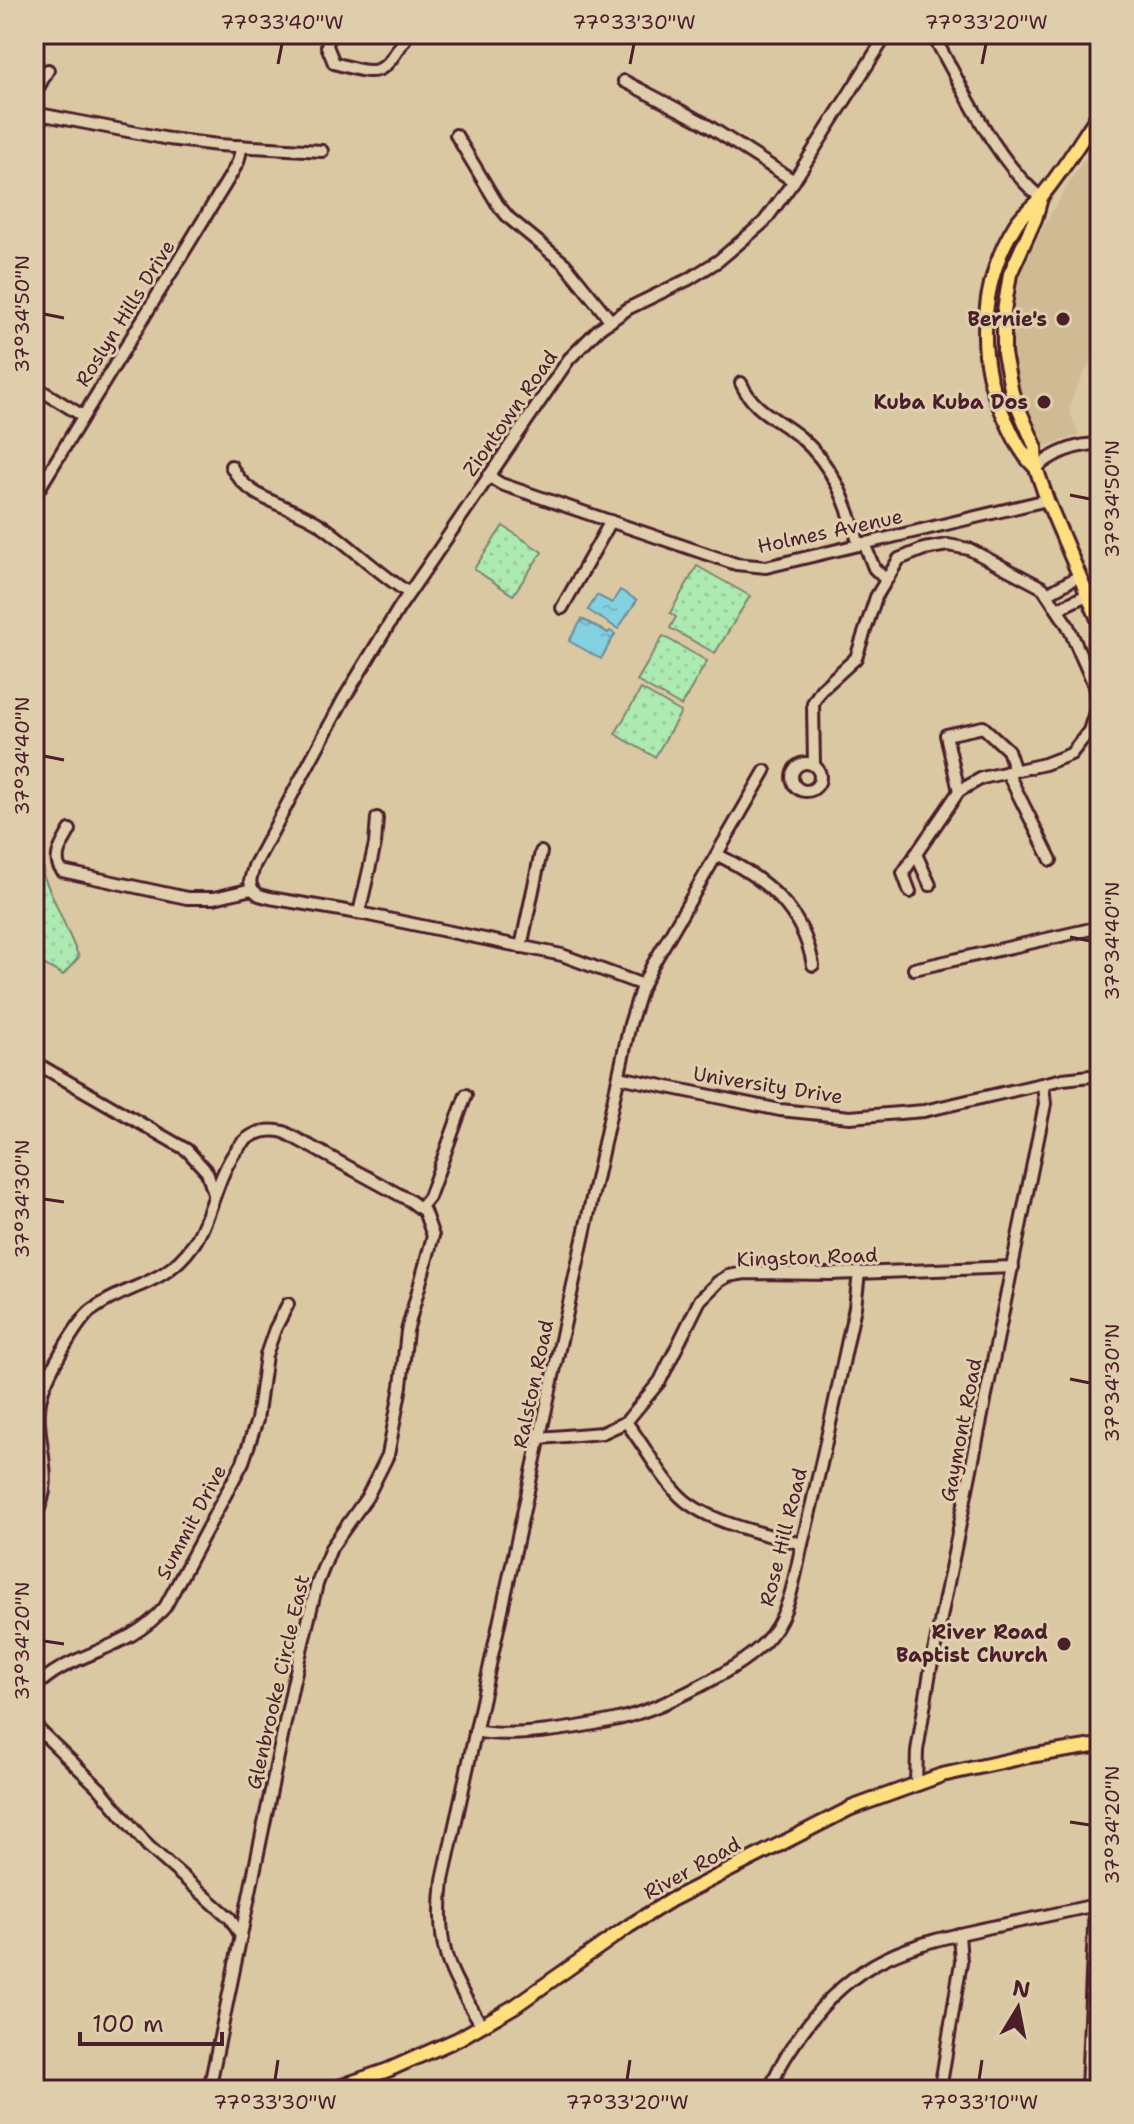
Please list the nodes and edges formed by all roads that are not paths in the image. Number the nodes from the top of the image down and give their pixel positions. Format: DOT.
graph roads {
  1 [pos="329,34"];
  2 [pos="408,34"];
  3 [pos="887,34"];
  4 [pos="932,34"];
  5 [pos="48,70"];
  6 [pos="624,81"];
  7 [pos="34,95"];
  8 [pos="1100,112"];
  9 [pos="34,113"];
  10 [pos="456,135"];
  11 [pos="242,146"];
  12 [pos="322,151"];
  13 [pos="794,181"];
  14 [pos="1041,198"];
  15 [pos="611,321"];
  16 [pos="741,383"];
  17 [pos="34,386"];
  18 [pos="83,416"];
  19 [pos="1100,444"];
  20 [pos="231,466"];
  21 [pos="1036,468"];
  22 [pos="488,476"];
  23 [pos="34,497"];
  24 [pos="1047,500"];
  25 [pos="611,521"];
  26 [pos="862,544"];
  27 [pos="1079,576"];
  28 [pos="886,580"];
  29 [pos="409,593"];
  30 [pos="1047,594"];
  31 [pos="1087,595"];
  32 [pos="562,608"];
  33 [pos="1057,609"];
  34 [pos="1100,624"];
  35 [pos="1096,719"];
  36 [pos="814,765"];
  37 [pos="765,771"];
  38 [pos="1011,772"];
  39 [pos="959,791"];
  40 [pos="377,818"];
  41 [pos="70,830"];
  42 [pos="541,852"];
  43 [pos="916,854"];
  44 [pos="718,855"];
  45 [pos="1051,860"];
  46 [pos="930,885"];
  47 [pos="252,889"];
  48 [pos="910,892"];
  49 [pos="359,913"];
  50 [pos="1100,927"];
  51 [pos="521,947"];
  52 [pos="813,965"];
  53 [pos="914,969"];
  54 [pos="643,985"];
  55 [pos="34,1062"];
  56 [pos="1100,1075"];
  57 [pos="619,1077"];
  58 [pos="1043,1084"];
  59 [pos="466,1095"];
  60 [pos="214,1194"];
  61 [pos="421,1207"];
  62 [pos="1013,1267"];
  63 [pos="859,1273"];
  64 [pos="288,1304"];
  65 [pos="626,1422"];
  66 [pos="540,1438"];
  67 [pos="34,1518"];
  68 [pos="802,1544"];
  69 [pos="34,1689"];
  70 [pos="34,1725"];
  71 [pos="475,1731"];
  72 [pos="1100,1745"];
  73 [pos="916,1783"];
  74 [pos="1097,1905"];
  75 [pos="959,1934"];
  76 [pos="241,1936"];
  77 [pos="482,2026"];
  78 [pos="209,2090"];
  79 [pos="330,2090"];
  80 [pos="770,2090"];
  81 [pos="940,2090"];
  82 [pos="1087,2090"];
  1 -- 2 [label="street"];
  3 -- 13 [label="street, Ziontown Road"];
  4 -- 14 [label="street"];
  5 -- 7 [label="street"];
  6 -- 13 [label="street"];
  8 -- 14 [label="main road"];
  9 -- 11 [label="street"];
  10 -- 15 [label="street"];
  11 -- 12 [label="street"];
  11 -- 18 [label="street, Roslyn Hills Drive"];
  13 -- 15 [label="street, Ziontown Road"];
  14 -- 21 [label="main road"];
  15 -- 22 [label="street, Ziontown Road"];
  16 -- 26 [label="street"];
  17 -- 18 [label="street"];
  18 -- 23 [label="street, Roslyn Hills Drive"];
  19 -- 21 [label="street"];
  20 -- 29 [label="street"];
  21 -- 24 [label="main road"];
  22 -- 25 [label="street, Holmes Avenue"];
  22 -- 29 [label="street, Ziontown Road"];
  24 -- 26 [label="street, Holmes Avenue"];
  24 -- 27 [label="main road"];
  25 -- 26 [label="street, Holmes Avenue"];
  25 -- 32 [label="street"];
  26 -- 28 [label="street"];
  27 -- 30 [label="street"];
  27 -- 31 [label="main road"];
  28 -- 30 [label="street"];
  28 -- 36 [label="street"];
  29 -- 47 [label="street, Ziontown Road"];
  30 -- 33 [label="street"];
  31 -- 33 [label="street"];
  31 -- 34 [label="main road"];
  33 -- 35 [label="street"];
  35 -- 38 [label="street"];
  37 -- 44 [label="street, Ralston Road"];
  38 -- 39 [label="street"];
  38 -- 39 [label="street"];
  38 -- 45 [label="street"];
  39 -- 43 [label="street"];
  40 -- 49 [label="street"];
  41 -- 47 [label="street"];
  42 -- 51 [label="street"];
  43 -- 46 [label="street"];
  43 -- 48 [label="street"];
  44 -- 52 [label="street"];
  44 -- 54 [label="street, Ralston Road"];
  47 -- 49 [label="street"];
  49 -- 51 [label="street"];
  50 -- 53 [label="street"];
  51 -- 54 [label="street"];
  54 -- 57 [label="street, Ralston Road"];
  55 -- 60 [label="street"];
  56 -- 58 [label="street, University Drive"];
  57 -- 58 [label="street, University Drive"];
  57 -- 66 [label="street, Ralston Road"];
  58 -- 62 [label="street, Gaymont Road"];
  59 -- 61 [label="street"];
  60 -- 61 [label="street"];
  60 -- 67 [label="street"];
  61 -- 76 [label="street, Glenbrooke Circle East"];
  62 -- 63 [label="street, Kingston Road"];
  62 -- 73 [label="street, Gaymont Road"];
  63 -- 65 [label="street, Kingston Road"];
  63 -- 68 [label="street, Rose Hill Road"];
  64 -- 69 [label="street, Summit Drive"];
  65 -- 66 [label="street"];
  65 -- 68 [label="street"];
  66 -- 71 [label="street, Ralston Road"];
  68 -- 71 [label="street, Rose Hill Road"];
  70 -- 76 [label="street"];
  71 -- 77 [label="street, Ralston Road"];
  72 -- 73 [label="main road, River Road"];
  73 -- 77 [label="main road, River Road"];
  74 -- 75 [label="street"];
  74 -- 82 [label="street"];
  75 -- 80 [label="street"];
  75 -- 81 [label="street"];
  76 -- 78 [label="street, Glenbrooke Circle East"];
  77 -- 79 [label="main road, River Road"];
}
